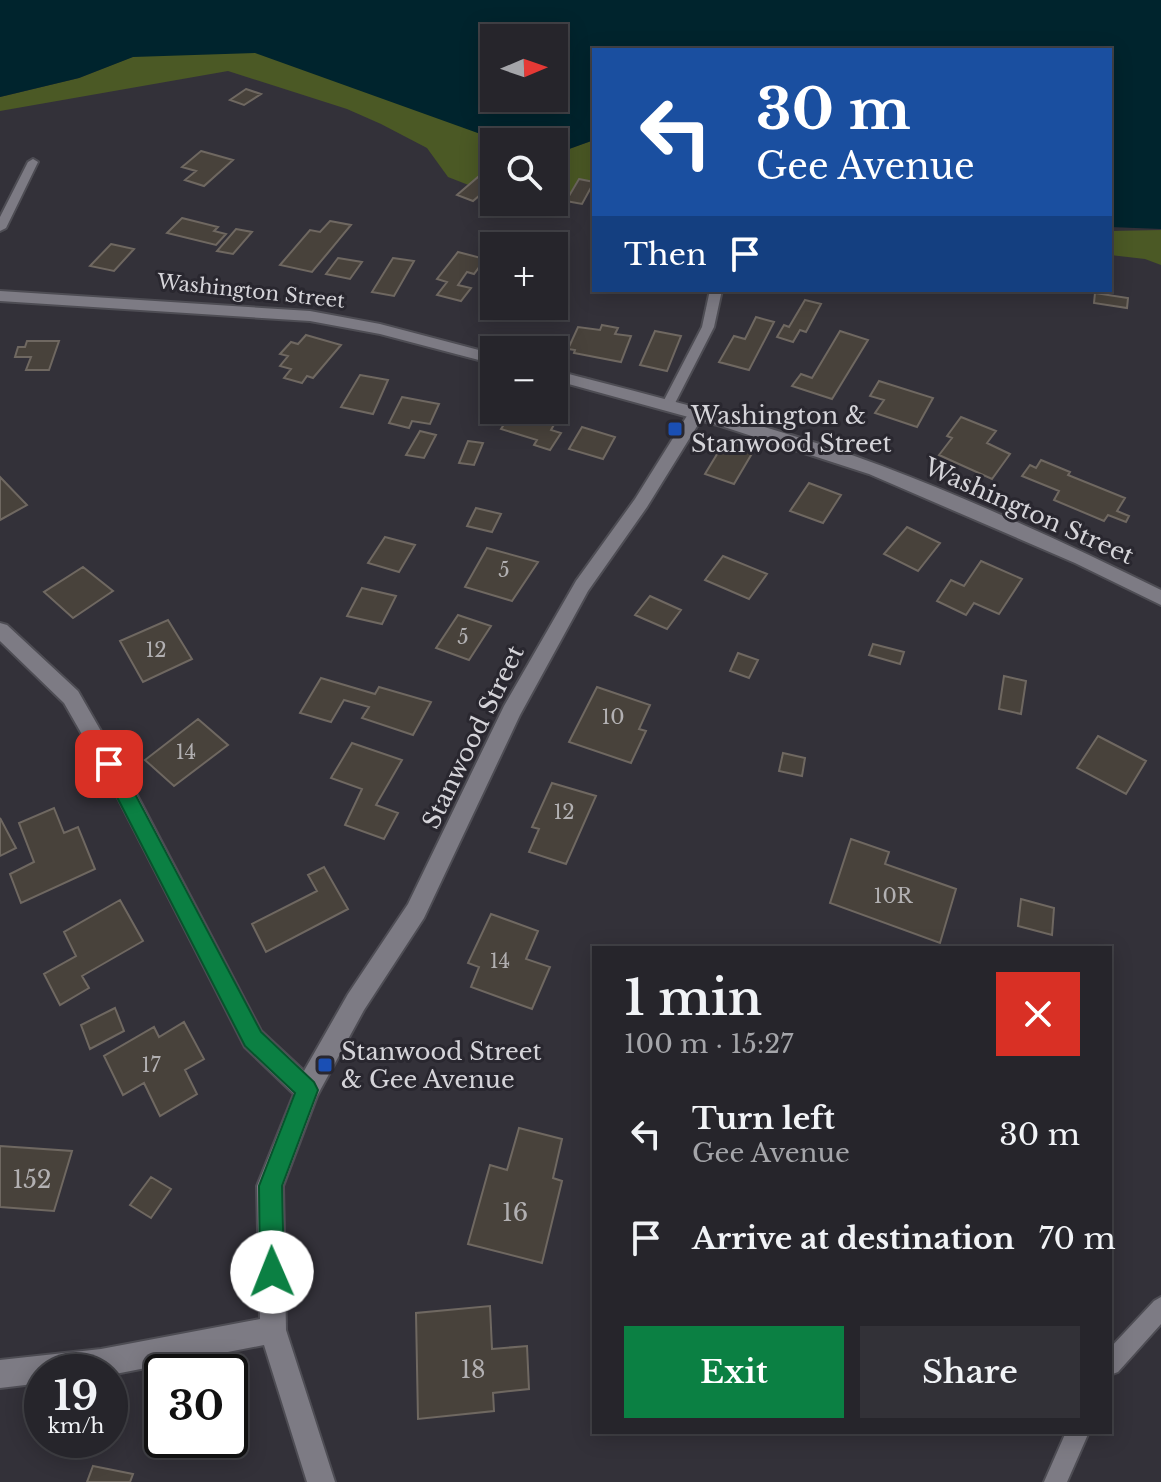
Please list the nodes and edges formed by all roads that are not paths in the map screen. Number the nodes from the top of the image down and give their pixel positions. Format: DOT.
graph roads {
  1 [pos="33,162"];
  2 [pos="0,228"];
  3 [pos="716,292"];
  4 [pos="0,296"];
  5 [pos="480,355"];
  6 [pos="568,379"];
  7 [pos="667,406"];
  8 [pos="696,415"];
  9 [pos="1161,598"];
  10 [pos="0,630"];
  11 [pos="307,1090"];
  12 [pos="1161,1308"];
  13 [pos="273,1330"];
  14 [pos="1112,1362"];
  15 [pos="0,1374"];
  16 [pos="1077,1434"];
  17 [pos="321,1482"];
  18 [pos="1055,1482"];
  1 -- 2 [label="lane"];
  3 -- 7 [label="lane"];
  4 -- 5 [label="street, Washington Street"];
  6 -- 7 [label="street, Washington Street"];
  7 -- 8 [label="street, Washington Street"];
  8 -- 9 [label="street, Washington Street"];
  8 -- 11 [label="street, Stanwood Street"];
  10 -- 11 [label="street"];
  11 -- 13 [label="street, Stanwood Street"];
  12 -- 14 [label="lane"];
  13 -- 15 [label="street"];
  13 -- 17 [label="street, Stanwood Street"];
  16 -- 18 [label="lane"];
}
